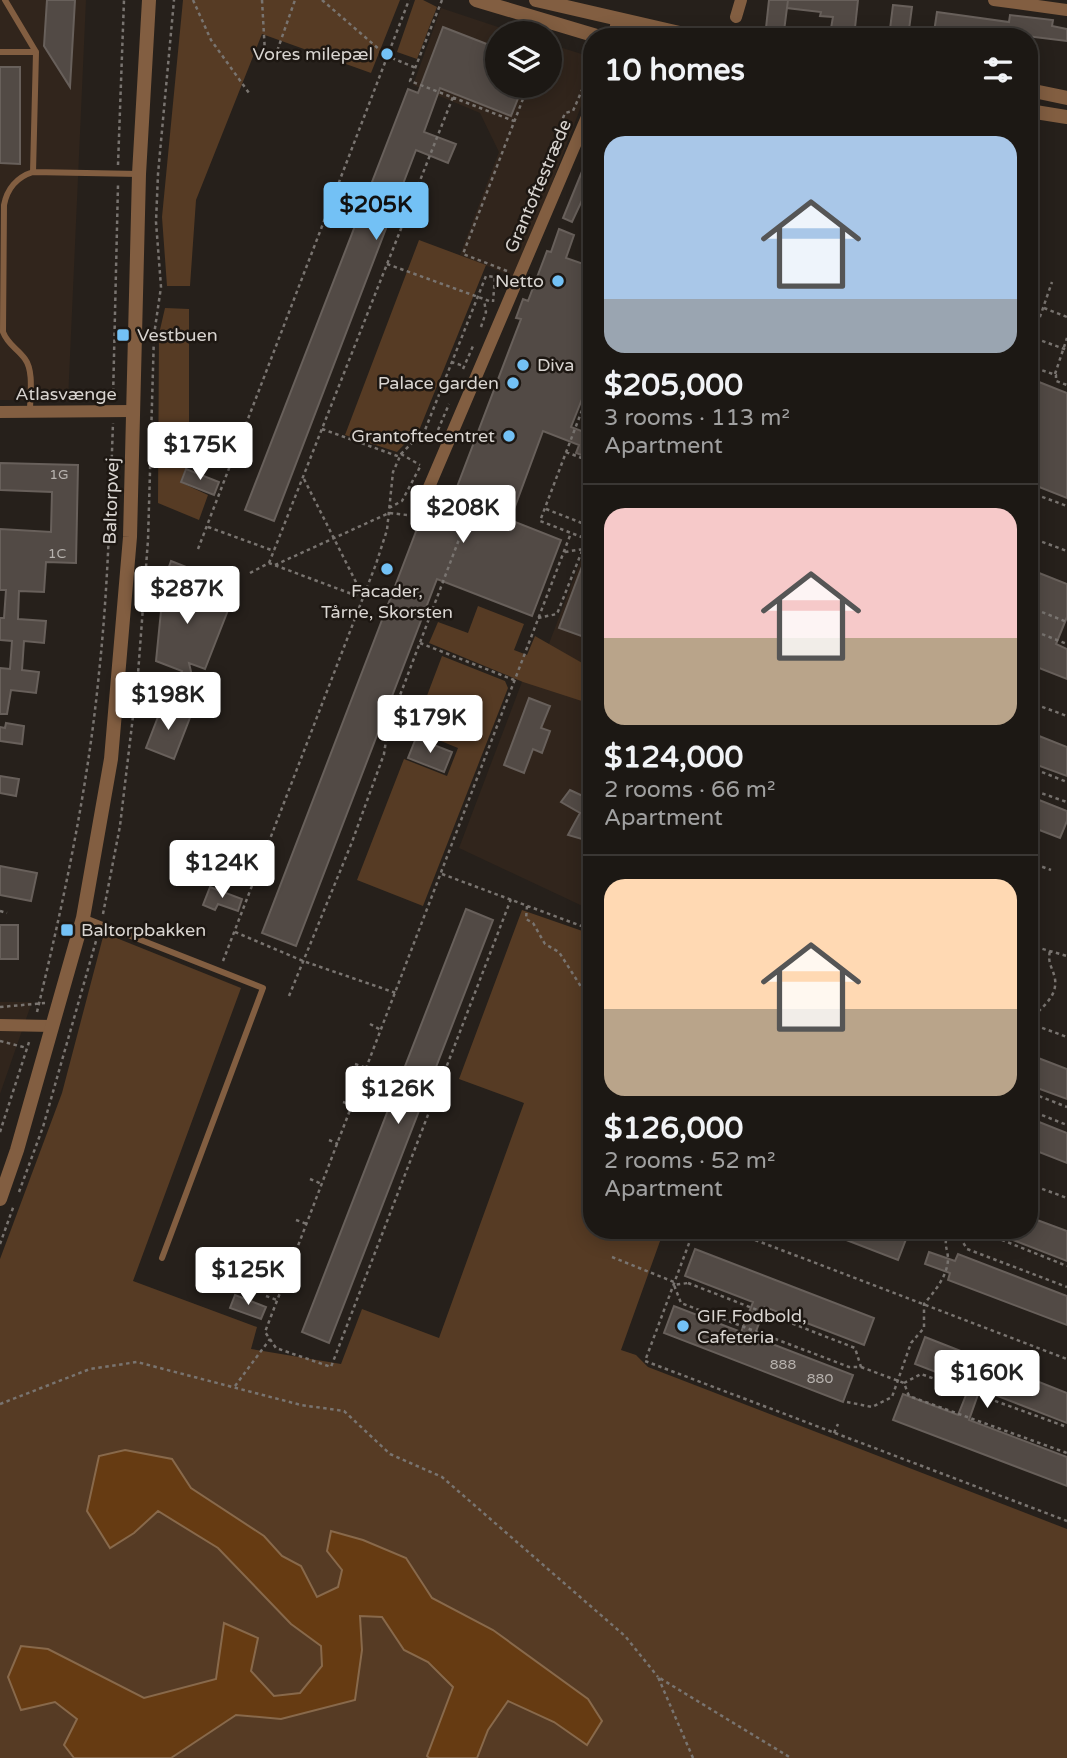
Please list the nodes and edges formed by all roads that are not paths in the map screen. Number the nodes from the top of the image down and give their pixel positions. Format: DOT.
graph roads {
  1 [pos="5,0"];
  2 [pos="149,0"];
  3 [pos="476,0"];
  4 [pos="536,0"];
  5 [pos="741,0"];
  6 [pos="994,0"];
  7 [pos="1067,10"];
  8 [pos="736,16"];
  9 [pos="617,20"];
  10 [pos="616,28"];
  11 [pos="655,28"];
  12 [pos="583,32"];
  13 [pos="0,52"];
  14 [pos="36,52"];
  15 [pos="1038,92"];
  16 [pos="1067,98"];
  17 [pos="1038,112"];
  18 [pos="1067,117"];
  19 [pos="583,126"];
  20 [pos="33,172"];
  21 [pos="139,174"];
  22 [pos="30,411"];
  23 [pos="133,411"];
  24 [pos="0,412"];
  25 [pos="418,513"];
  26 [pos="83,918"];
  27 [pos="0,1025"];
  28 [pos="52,1026"];
  29 [pos="0,1199"];
  30 [pos="162,1258"];
  1 -- 14 [label="lane"];
  2 -- 21 [label="street, Baltorpvej"];
  3 -- 12 [label="street"];
  4 -- 9 [label="street"];
  5 -- 8 [label="street"];
  6 -- 7 [label="street"];
  9 -- 10 [label="street"];
  9 -- 11 [label="street"];
  13 -- 14 [label="lane"];
  14 -- 20 [label="lane"];
  15 -- 16 [label="street"];
  17 -- 18 [label="street"];
  19 -- 25 [label="street, Grantoftestræde"];
  20 -- 21 [label="lane"];
  20 -- 22 [label="lane"];
  21 -- 23 [label="street, Baltorpvej"];
  22 -- 23 [label="street, Atlasvænge"];
  22 -- 24 [label="street, Atlasvænge"];
  23 -- 26 [label="street, Baltorpvej"];
  26 -- 28 [label="street, Baltorpvej"];
  26 -- 30 [label="lane"];
  27 -- 28 [label="street"];
  28 -- 29 [label="street, Baltorpvej"];
}
